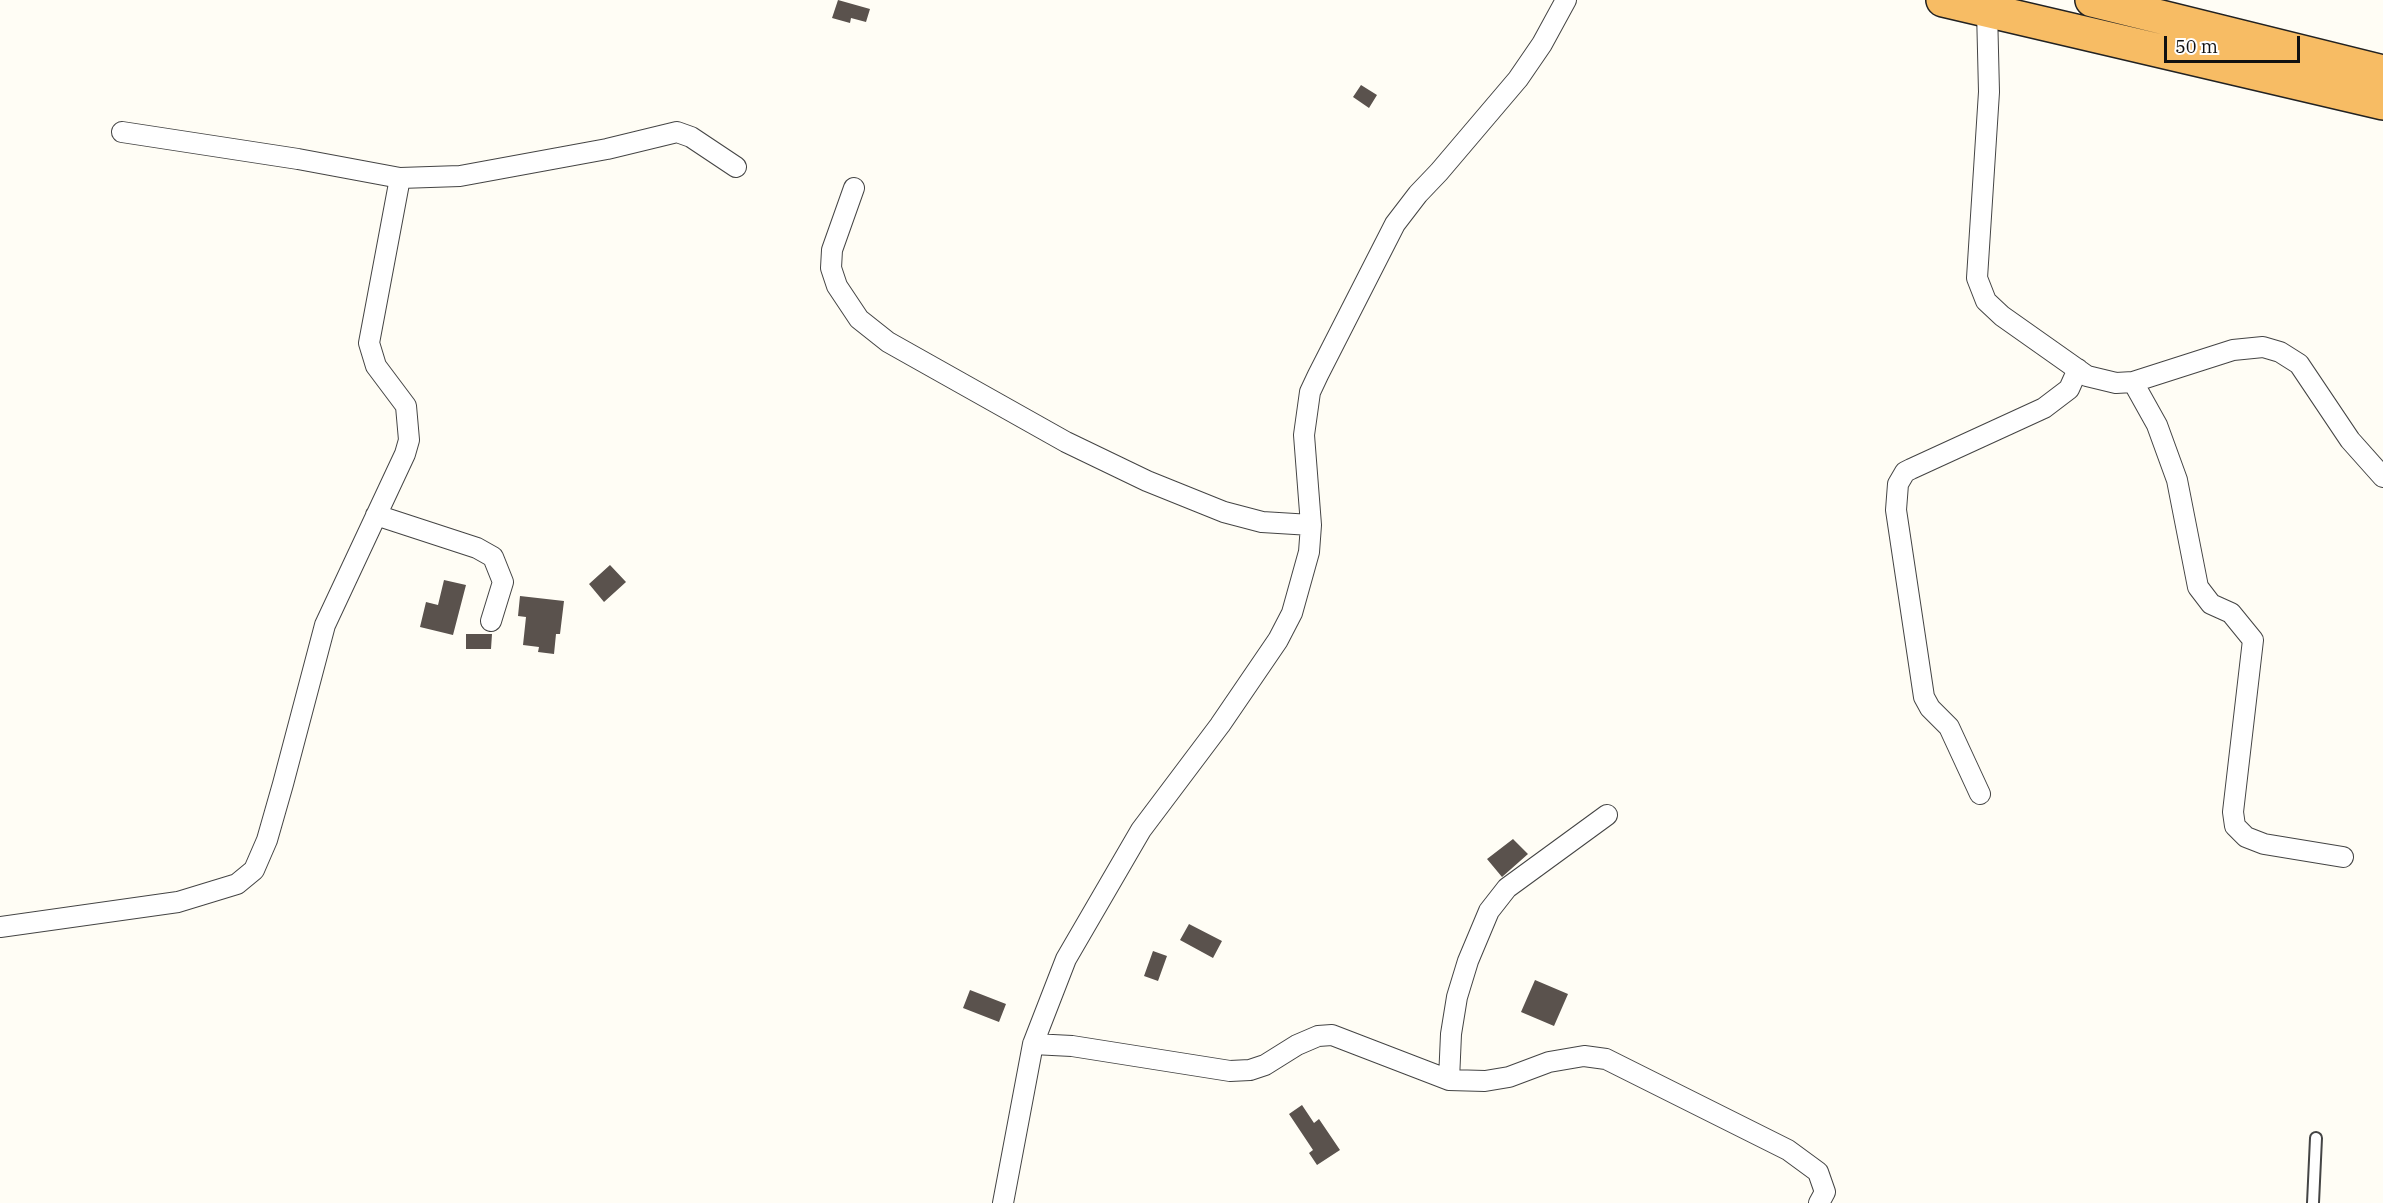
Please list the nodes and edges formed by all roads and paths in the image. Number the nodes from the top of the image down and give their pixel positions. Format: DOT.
graph roads {
  1 [pos="1566,0"];
  2 [pos="1943,0"];
  3 [pos="2092,0"];
  4 [pos="1987,10"];
  5 [pos="2383,72"];
  6 [pos="2383,103"];
  7 [pos="122,132"];
  8 [pos="736,167"];
  9 [pos="400,178"];
  10 [pos="854,188"];
  11 [pos="2078,369"];
  12 [pos="2133,382"];
  13 [pos="2383,477"];
  14 [pos="376,515"];
  15 [pos="1311,525"];
  16 [pos="491,621"];
  17 [pos="1980,794"];
  18 [pos="1607,815"];
  19 [pos="2343,857"];
  20 [pos="0,927"];
  21 [pos="1033,1044"];
  22 [pos="1449,1080"];
  23 [pos="2316,1137"];
  24 [pos="1003,1203"];
  25 [pos="1819,1203"];
  26 [pos="2313,1203"];
  1 -- 15 [label="street"];
  2 -- 4 [label="highway"];
  3 -- 5 [label="highway"];
  4 -- 6 [label="highway"];
  4 -- 11 [label="street"];
  7 -- 9 [label="street"];
  8 -- 9 [label="street"];
  9 -- 14 [label="street"];
  10 -- 15 [label="street"];
  11 -- 12 [label="street"];
  11 -- 17 [label="street"];
  12 -- 13 [label="street"];
  12 -- 19 [label="street"];
  14 -- 16 [label="street"];
  14 -- 20 [label="street"];
  15 -- 21 [label="street"];
  18 -- 22 [label="street"];
  21 -- 22 [label="street"];
  21 -- 24 [label="street"];
  22 -- 25 [label="street"];
  23 -- 26 [label="lane"];
}
